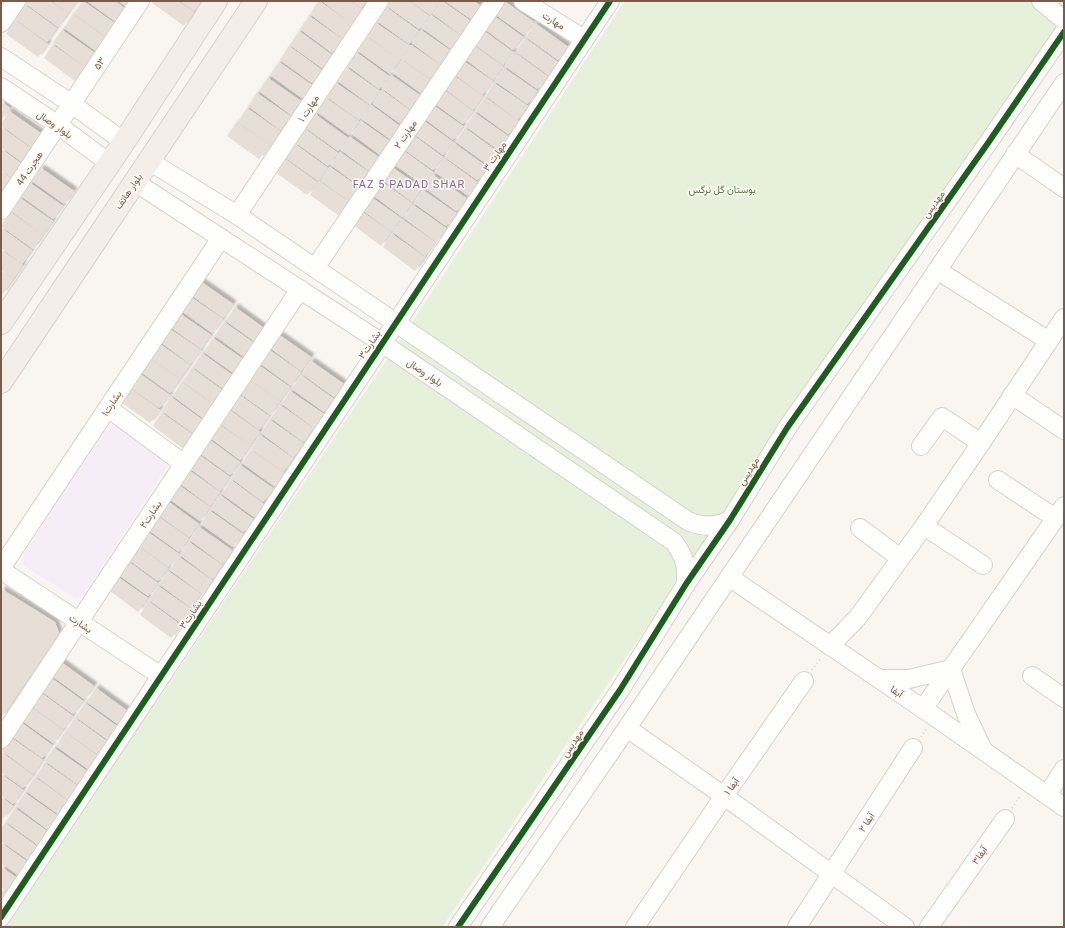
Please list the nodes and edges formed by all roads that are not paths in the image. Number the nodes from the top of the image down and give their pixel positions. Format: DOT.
graph roads {
  1 [pos="16,1"];
  2 [pos="140,1"];
  3 [pos="216,1"];
  4 [pos="256,1"];
  5 [pos="379,1"];
  6 [pos="495,1"];
  7 [pos="523,1"];
  8 [pos="610,1"];
  9 [pos="1041,1"];
  10 [pos="1064,20"];
  11 [pos="1,23"];
  12 [pos="1064,32"];
  13 [pos="584,39"];
  14 [pos="1,57"];
  15 [pos="1064,82"];
  16 [pos="1,87"];
  17 [pos="72,104"];
  18 [pos="58,125"];
  19 [pos="124,142"];
  20 [pos="1015,154"];
  21 [pos="149,161"];
  22 [pos="109,162"];
  23 [pos="135,182"];
  24 [pos="1064,188"];
  25 [pos="947,201"];
  26 [pos="1,210"];
  27 [pos="237,215"];
  28 [pos="972,218"];
  29 [pos="221,238"];
  30 [pos="315,268"];
  31 [pos="937,270"];
  32 [pos="300,289"];
  33 [pos="1064,318"];
  34 [pos="396,322"];
  35 [pos="1,323"];
  36 [pos="1049,341"];
  37 [pos="382,343"];
  38 [pos="1,382"];
  39 [pos="1012,395"];
  40 [pos="108,408"];
  41 [pos="1064,430"];
  42 [pos="981,443"];
  43 [pos="921,446"];
  44 [pos="184,464"];
  45 [pos="998,480"];
  46 [pos="1060,512"];
  47 [pos="730,520"];
  48 [pos="924,526"];
  49 [pos="860,528"];
  50 [pos="900,558"];
  51 [pos="983,565"];
  52 [pos="1,569"];
  53 [pos="729,577"];
  54 [pos="686,584"];
  55 [pos="79,622"];
  56 [pos="830,646"];
  57 [pos="951,669"];
  58 [pos="161,676"];
  59 [pos="1032,676"];
  60 [pos="879,679"];
  61 [pos="804,681"];
  62 [pos="1064,698"];
  63 [pos="929,713"];
  64 [pos="627,728"];
  65 [pos="1,739"];
  66 [pos="913,748"];
  67 [pos="983,751"];
  68 [pos="1064,769"];
  69 [pos="1047,795"];
  70 [pos="724,796"];
  71 [pos="540,807"];
  72 [pos="1064,807"];
  73 [pos="1005,818"];
  74 [pos="562,823"];
  75 [pos="832,874"];
  76 [pos="1,917"];
  77 [pos="458,927"];
  78 [pos="490,927"];
  79 [pos="635,927"];
  80 [pos="797,927"];
  81 [pos="905,927"];
  82 [pos="929,927"];
  1 -- 11 [label="street"];
  2 -- 17 [label="street, ۵۳"];
  3 -- 19 [label="main road"];
  4 -- 21 [label="main road, بلوار هاتف"];
  5 -- 27 [label="street, مهارت ۱"];
  6 -- 30 [label="street, مهارت ۲"];
  7 -- 13 [label="street, مهارت"];
  8 -- 13 [label="street, مهارت ۳"];
  9 -- 10 [label="street"];
  12 -- 25 [label="street, مهدیس"];
  13 -- 34 [label="street, مهارت ۳"];
  14 -- 17 [label="street"];
  15 -- 20 [label="street"];
  16 -- 18 [label="street, بلوار وصال"];
  17 -- 18 [label="street, ۵۳"];
  17 -- 19 [label="street"];
  18 -- 22 [label="street, بلوار وصال"];
  18 -- 26 [label="street, هجرت 44"];
  19 -- 22 [label="main road"];
  20 -- 24 [label="street"];
  20 -- 28 [label="street"];
  21 -- 23 [label="main road, بلوار هاتف"];
  21 -- 27 [label="street"];
  22 -- 35 [label="main road"];
  23 -- 29 [label="street, بلوار وصال"];
  23 -- 38 [label="main road, بلوار هاتف"];
  25 -- 28 [label="street"];
  25 -- 47 [label="street, مهدیس"];
  27 -- 30 [label="street"];
  28 -- 31 [label="street"];
  29 -- 32 [label="street, بلوار وصال"];
  29 -- 40 [label="street, بشارت۱"];
  30 -- 34 [label="street"];
  31 -- 36 [label="street"];
  31 -- 53 [label="street"];
  32 -- 37 [label="street, بلوار وصال"];
  32 -- 44 [label="street, بشارت۲"];
  33 -- 36 [label="street"];
  34 -- 37 [label="street, بشارت۳"];
  34 -- 47 [label="street"];
  36 -- 39 [label="street"];
  37 -- 54 [label="street, بلوار وصال"];
  37 -- 58 [label="street, بشارت۳"];
  39 -- 41 [label="street"];
  39 -- 42 [label="street"];
  40 -- 44 [label="street"];
  40 -- 52 [label="street, بشارت۱"];
  42 -- 43 [label="street"];
  42 -- 48 [label="street"];
  44 -- 55 [label="street, بشارت۲"];
  45 -- 46 [label="street"];
  46 -- 57 [label="street"];
  47 -- 54 [label="street, مهدیس"];
  48 -- 50 [label="street"];
  48 -- 51 [label="street"];
  49 -- 50 [label="street"];
  50 -- 56 [label="street"];
  52 -- 55 [label="street, بشارت"];
  53 -- 56 [label="street, آبفا"];
  53 -- 64 [label="street"];
  54 -- 71 [label="street, مهدیس"];
  55 -- 58 [label="street, بشارت"];
  55 -- 65 [label="street, بشارت۲"];
  56 -- 60 [label="street, آبفا"];
  57 -- 60 [label="street"];
  57 -- 63 [label="street"];
  57 -- 67 [label="street"];
  58 -- 76 [label="street, بشارت۳"];
  59 -- 62 [label="street"];
  60 -- 63 [label="street, آبفا"];
  61 -- 70 [label="street, آبفا ۱"];
  63 -- 67 [label="street, آبفا"];
  64 -- 70 [label="street"];
  64 -- 74 [label="street"];
  66 -- 75 [label="street, آبفا ۲"];
  67 -- 69 [label="street, آبفا"];
  68 -- 69 [label="street"];
  69 -- 72 [label="street, آبفا"];
  70 -- 75 [label="street"];
  70 -- 79 [label="street, آبفا ۱"];
  71 -- 74 [label="street"];
  71 -- 77 [label="street, مهدیس"];
  73 -- 82 [label="street, آبفا۳"];
  74 -- 78 [label="street"];
  75 -- 80 [label="street, آبفا ۲"];
  75 -- 81 [label="street"];
}
